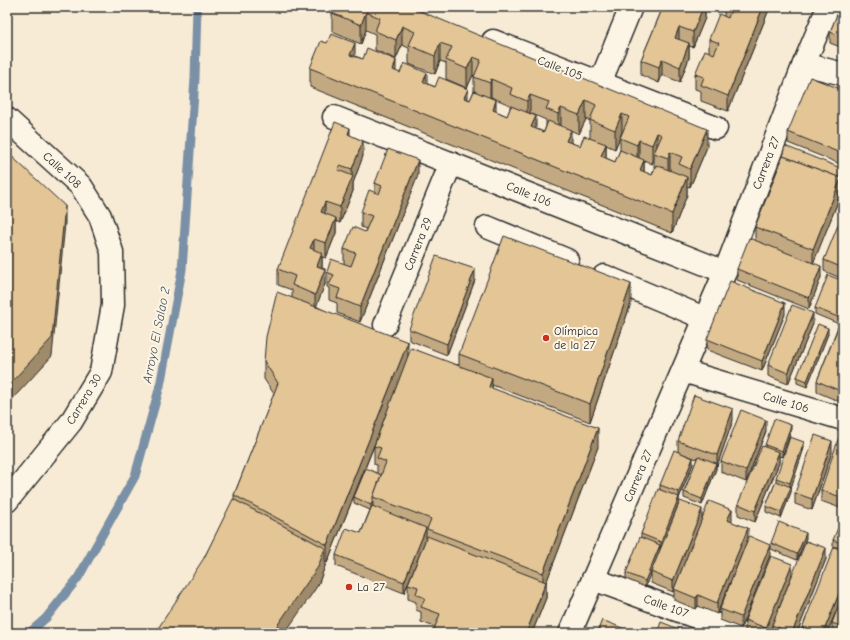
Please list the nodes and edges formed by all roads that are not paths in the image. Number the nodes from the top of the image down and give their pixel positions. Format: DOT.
graph roads {
  1 [pos="631,7"];
  2 [pos="828,7"];
  3 [pos="477,35"];
  4 [pos="804,64"];
  5 [pos="843,74"];
  6 [pos="600,83"];
  7 [pos="334,117"];
  8 [pos="7,119"];
  9 [pos="716,128"];
  10 [pos="451,163"];
  11 [pos="487,227"];
  12 [pos="112,252"];
  13 [pos="725,272"];
  14 [pos="704,318"];
  15 [pos="385,325"];
  16 [pos="683,371"];
  17 [pos="843,419"];
  18 [pos="7,501"];
  19 [pos="593,580"];
  20 [pos="570,633"];
  21 [pos="739,633"];
  1 -- 6 [label="street"];
  2 -- 4 [label="street, Carrera 27"];
  3 -- 6 [label="street, Calle 105"];
  4 -- 5 [label="street"];
  4 -- 13 [label="street, Carrera 27"];
  6 -- 9 [label="street, Calle 105"];
  7 -- 10 [label="street, Calle 106"];
  8 -- 12 [label="street, Calle 108"];
  10 -- 13 [label="street, Calle 106"];
  10 -- 15 [label="street, Carrera 29"];
  11 -- 14 [label="street"];
  12 -- 18 [label="street, Carrera 30"];
  13 -- 14 [label="street, Carrera 27"];
  14 -- 16 [label="street, Carrera 27"];
  16 -- 17 [label="street, Calle 106"];
  16 -- 19 [label="street, Carrera 27"];
  19 -- 20 [label="street, Carrera 27"];
  19 -- 21 [label="street, Calle 107"];
}
